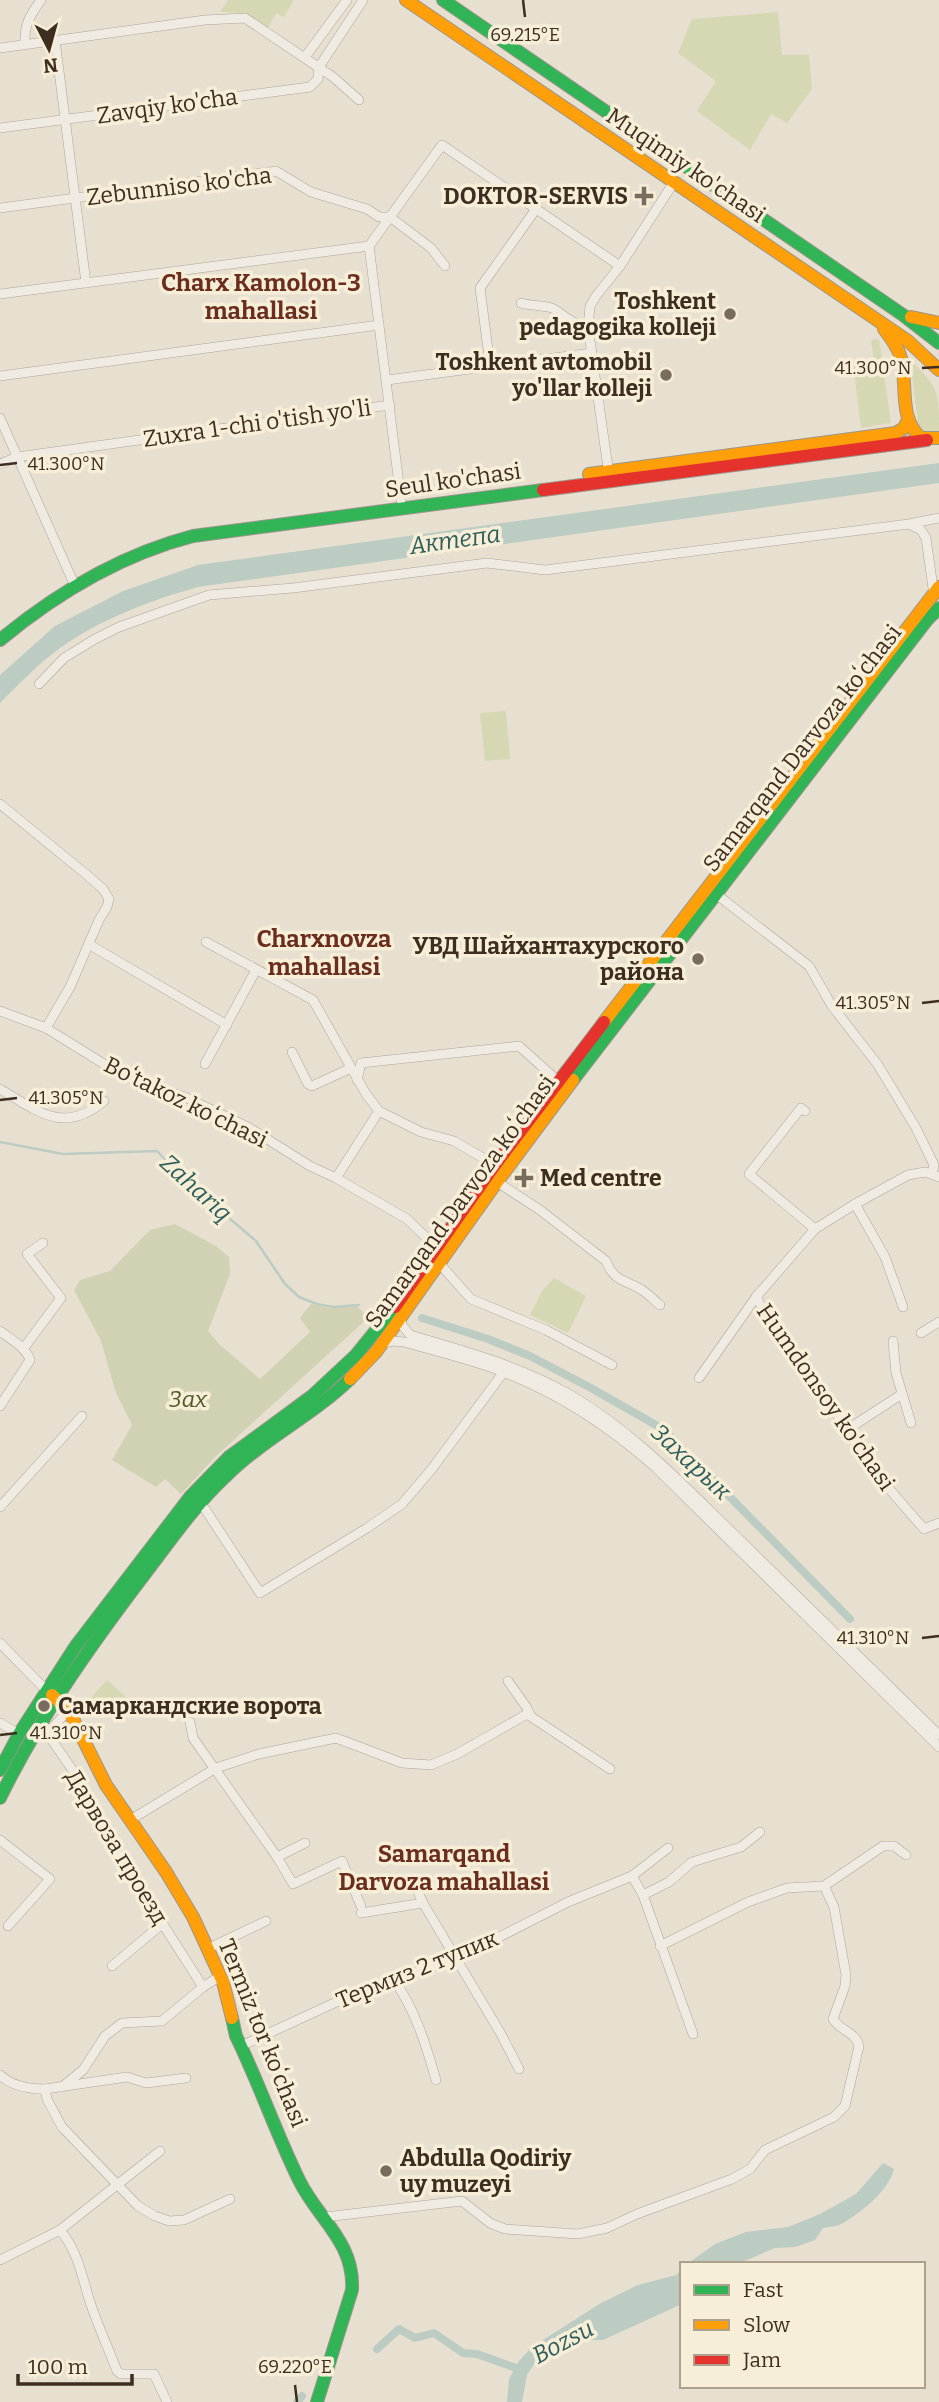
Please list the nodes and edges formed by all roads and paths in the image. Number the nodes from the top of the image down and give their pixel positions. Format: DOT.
graph roads {
  1 [pos="41,0"];
  2 [pos="347,0"];
  3 [pos="363,0"];
  4 [pos="406,0"];
  5 [pos="443,0"];
  6 [pos="55,40"];
  7 [pos="25,44"];
  8 [pos="0,48"];
  9 [pos="515,49"];
  10 [pos="305,57"];
  11 [pos="503,66"];
  12 [pos="319,68"];
  13 [pos="359,100"];
  14 [pos="65,119"];
  15 [pos="0,128"];
  16 [pos="674,159"];
  17 [pos="662,174"];
  18 [pos="674,182"];
  19 [pos="76,198"];
  20 [pos="0,208"];
  21 [pos="536,209"];
  22 [pos="390,218"];
  23 [pos="369,246"];
  24 [pos="445,266"];
  25 [pos="620,266"];
  26 [pos="86,283"];
  27 [pos="0,295"];
  28 [pos="521,303"];
  29 [pos="903,315"];
  30 [pos="874,317"];
  31 [pos="939,323"];
  32 [pos="379,325"];
  33 [pos="588,327"];
  34 [pos="939,343"];
  35 [pos="592,353"];
  36 [pos="490,365"];
  37 [pos="939,370"];
  38 [pos="0,376"];
  39 [pos="387,380"];
  40 [pos="390,405"];
  41 [pos="0,418"];
  42 [pos="908,420"];
  43 [pos="933,439"];
  44 [pos="17,457"];
  45 [pos="0,464"];
  46 [pos="609,476"];
  47 [pos="401,500"];
  48 [pos="939,518"];
  49 [pos="909,524"];
  50 [pos="74,582"];
  51 [pos="936,591"];
  52 [pos="939,608"];
  53 [pos="0,630"];
  54 [pos="0,640"];
  55 [pos="39,684"];
  56 [pos="0,804"];
  57 [pos="712,891"];
  58 [pos="206,942"];
  59 [pos="90,945"];
  60 [pos="256,970"];
  61 [pos="1,1013"];
  62 [pos="227,1025"];
  63 [pos="46,1028"];
  64 [pos="292,1052"];
  65 [pos="205,1064"];
  66 [pos="351,1069"];
  67 [pos="358,1080"];
  68 [pos="558,1082"];
  69 [pos="0,1089"];
  70 [pos="104,1101"];
  71 [pos="379,1111"];
  72 [pos="805,1111"];
  73 [pos="495,1165"];
  74 [pos="935,1176"];
  75 [pos="336,1178"];
  76 [pos="497,1182"];
  77 [pos="855,1204"];
  78 [pos="816,1229"];
  79 [pos="43,1243"];
  80 [pos="437,1248"];
  81 [pos="439,1263"];
  82 [pos="756,1297"];
  83 [pos="660,1305"];
  84 [pos="903,1307"];
  85 [pos="393,1321"];
  86 [pos="939,1322"];
  87 [pos="0,1331"];
  88 [pos="921,1333"];
  89 [pos="407,1338"];
  90 [pos="892,1341"];
  91 [pos="23,1349"];
  92 [pos="612,1365"];
  93 [pos="506,1368"];
  94 [pos="699,1378"];
  95 [pos="902,1394"];
  96 [pos="0,1406"];
  97 [pos="82,1416"];
  98 [pos="911,1423"];
  99 [pos="848,1429"];
  100 [pos="0,1507"];
  101 [pos="205,1509"];
  102 [pos="939,1522"];
  103 [pos="0,1643"];
  104 [pos="508,1681"];
  105 [pos="51,1694"];
  106 [pos="68,1711"];
  107 [pos="530,1715"];
  108 [pos="190,1722"];
  109 [pos="0,1723"];
  110 [pos="19,1734"];
  111 [pos="939,1735"];
  112 [pos="939,1747"];
  113 [pos="216,1768"];
  114 [pos="610,1769"];
  115 [pos="0,1770"];
  116 [pos="0,1798"];
  117 [pos="130,1820"];
  118 [pos="760,1832"];
  119 [pos="0,1840"];
  120 [pos="305,1843"];
  121 [pos="668,1848"];
  122 [pos="906,1854"];
  123 [pos="277,1857"];
  124 [pos="632,1876"];
  125 [pos="414,1881"];
  126 [pos="824,1885"];
  127 [pos="643,1895"];
  128 [pos="423,1903"];
  129 [pos="266,1922"];
  130 [pos="162,1924"];
  131 [pos="8,1926"];
  132 [pos="660,1947"];
  133 [pos="207,1949"];
  134 [pos="456,1959"];
  135 [pos="111,1966"];
  136 [pos="220,1976"];
  137 [pos="394,1980"];
  138 [pos="203,1987"];
  139 [pos="693,2035"];
  140 [pos="241,2046"];
  141 [pos="520,2069"];
  142 [pos="0,2075"];
  143 [pos="187,2078"];
  144 [pos="436,2080"];
  145 [pos="62,2087"];
  146 [pos="45,2089"];
  147 [pos="160,2151"];
  148 [pos="119,2185"];
  149 [pos="230,2199"];
  150 [pos="325,2217"];
  151 [pos="61,2230"];
  152 [pos="0,2260"];
  153 [pos="318,2401"];
  154 [pos="167,2402"];
  1 -- 7 [label="street"];
  2 -- 10 [label="street"];
  3 -- 12 [label="street"];
  4 -- 11 [label="main road, Muqimiy ko'chasi"];
  5 -- 9 [label="main road, Muqimiy ko'chasi"];
  6 -- 7 [label="street"];
  6 -- 10 [label="street"];
  6 -- 14 [label="street"];
  7 -- 8 [label="street"];
  9 -- 11 [label="main road"];
  9 -- 16 [label="main road, Muqimiy ko'chasi"];
  10 -- 12 [label="street"];
  11 -- 17 [label="main road, Muqimiy ko'chasi"];
  12 -- 13 [label="street"];
  12 -- 14 [label="street, Zavqiy ko'cha"];
  14 -- 15 [label="street, Zavqiy ko'cha"];
  14 -- 19 [label="street"];
  16 -- 17 [label="main road"];
  16 -- 29 [label="main road, Muqimiy ko'chasi"];
  17 -- 18 [label="main road, Muqimiy ko'chasi"];
  18 -- 25 [label="street"];
  18 -- 30 [label="main road, Muqimiy ko'chasi"];
  19 -- 20 [label="street, Zebunniso ko'cha"];
  19 -- 22 [label="street, Zebunniso ko'cha"];
  19 -- 26 [label="street"];
  21 -- 22 [label="street"];
  21 -- 25 [label="street"];
  21 -- 36 [label="street"];
  22 -- 23 [label="street"];
  22 -- 24 [label="street, Zebunniso ko'cha"];
  23 -- 26 [label="street"];
  23 -- 32 [label="street"];
  25 -- 33 [label="street"];
  26 -- 27 [label="street"];
  28 -- 33 [label="street"];
  29 -- 31 [label="main road"];
  29 -- 34 [label="main road, Muqimiy ko'chasi"];
  30 -- 37 [label="main road, Muqimiy ko'chasi"];
  30 -- 42 [label="main road"];
  32 -- 38 [label="street"];
  32 -- 39 [label="street"];
  33 -- 35 [label="street"];
  35 -- 36 [label="street"];
  35 -- 46 [label="street"];
  36 -- 39 [label="street"];
  39 -- 40 [label="street"];
  40 -- 44 [label="street, Zuxra 1-chi o'tish yo'li"];
  40 -- 47 [label="street"];
  41 -- 44 [label="street"];
  42 -- 43 [label="main road"];
  42 -- 46 [label="main road"];
  43 -- 46 [label="main road, Seul ko'chasi"];
  44 -- 45 [label="street, Zuxra 1-chi o'tish yo'li"];
  44 -- 50 [label="street"];
  46 -- 47 [label="main road, Seul ko'chasi"];
  46 -- 50 [label="main road, Seul ko'chasi"];
  47 -- 50 [label="main road, Seul ko'chasi"];
  48 -- 49 [label="street"];
  49 -- 51 [label="street"];
  49 -- 55 [label="street"];
  50 -- 53 [label="main road, Seul ko'chasi"];
  50 -- 54 [label="main road, Seul ko'chasi"];
  51 -- 57 [label="main road, Samarqand Darvoza koʻchasi"];
  52 -- 57 [label="main road, Samarqand Darvoza koʻchasi"];
  56 -- 59 [label="street"];
  57 -- 68 [label="main road, Samarqand Darvoza koʻchasi"];
  57 -- 74 [label="street, Humdonsoy ko'chasi"];
  57 -- 76 [label="main road, Samarqand Darvoza koʻchasi"];
  58 -- 60 [label="street"];
  59 -- 62 [label="street"];
  59 -- 63 [label="street"];
  60 -- 62 [label="street"];
  60 -- 66 [label="street"];
  61 -- 63 [label="street, Boʻtakoz koʻchasi"];
  62 -- 65 [label="street"];
  63 -- 75 [label="street, Boʻtakoz koʻchasi"];
  64 -- 66 [label="street"];
  66 -- 67 [label="street"];
  67 -- 68 [label="street"];
  67 -- 71 [label="street"];
  68 -- 73 [label="main road, Samarqand Darvoza koʻchasi"];
  69 -- 70 [label="street"];
  71 -- 73 [label="street"];
  71 -- 75 [label="street"];
  72 -- 78 [label="street"];
  73 -- 80 [label="main road, Samarqand Darvoza koʻchasi"];
  74 -- 77 [label="street, Humdonsoy ko'chasi"];
  75 -- 80 [label="street, Boʻtakoz koʻchasi"];
  76 -- 81 [label="main road, Samarqand Darvoza koʻchasi"];
  76 -- 83 [label="street"];
  77 -- 78 [label="street, Humdonsoy ko'chasi"];
  77 -- 84 [label="street"];
  78 -- 82 [label="street, Humdonsoy ko'chasi"];
  79 -- 91 [label="street"];
  80 -- 85 [label="main road, Samarqand Darvoza koʻchasi"];
  81 -- 85 [label="main road, Samarqand Darvoza koʻchasi"];
  81 -- 92 [label="street"];
  82 -- 94 [label="street, Humdonsoy ko'chasi"];
  82 -- 99 [label="street, Humdonsoy ko'chasi"];
  85 -- 89 [label="street"];
  85 -- 89 [label="street"];
  85 -- 105 [label="main road, Samarqand Darvoza koʻchasi"];
  86 -- 88 [label="street"];
  87 -- 91 [label="street"];
  89 -- 93 [label="street"];
  90 -- 95 [label="street"];
  91 -- 96 [label="street"];
  93 -- 101 [label="street"];
  93 -- 111 [label="street"];
  93 -- 112 [label="street"];
  95 -- 98 [label="street"];
  95 -- 99 [label="street"];
  97 -- 100 [label="street"];
  99 -- 102 [label="street, Humdonsoy ko'chasi"];
  103 -- 105 [label="street"];
  104 -- 107 [label="street"];
  105 -- 106 [label="main road, Termiz tor koʻchasi"];
  105 -- 110 [label="main road, Samarqand Darvoza koʻchasi"];
  105 -- 116 [label="main road, Samarqand Darvoza koʻchasi"];
  106 -- 117 [label="main road, Termiz tor koʻchasi"];
  106 -- 130 [label="street, Дарвоза проезд"];
  107 -- 113 [label="street"];
  107 -- 114 [label="street"];
  108 -- 113 [label="street"];
  109 -- 110 [label="street"];
  110 -- 115 [label="main road, Samarqand Darvoza koʻchasi"];
  113 -- 117 [label="street"];
  113 -- 123 [label="street"];
  117 -- 133 [label="main road, Termiz tor koʻchasi"];
  118 -- 127 [label="street"];
  119 -- 131 [label="street"];
  120 -- 123 [label="street"];
  121 -- 124 [label="street, Термиз 2 тупик"];
  122 -- 126 [label="street"];
  123 -- 128 [label="street"];
  124 -- 127 [label="street"];
  124 -- 134 [label="street, Термиз 2 тупик"];
  125 -- 128 [label="street"];
  126 -- 132 [label="street"];
  126 -- 150 [label="street"];
  127 -- 132 [label="street"];
  128 -- 134 [label="street"];
  129 -- 133 [label="street"];
  130 -- 135 [label="street"];
  130 -- 138 [label="street, Дарвоза проезд"];
  132 -- 139 [label="street"];
  133 -- 136 [label="main road, Termiz tor koʻchasi"];
  134 -- 137 [label="street, Термиз 2 тупик"];
  134 -- 141 [label="street"];
  136 -- 138 [label="street"];
  136 -- 140 [label="main road, Termiz tor koʻchasi"];
  137 -- 140 [label="street, Термиз 2 тупик"];
  137 -- 144 [label="street"];
  138 -- 145 [label="street"];
  140 -- 150 [label="main road, Termiz tor koʻchasi"];
  142 -- 146 [label="street"];
  143 -- 145 [label="street"];
  145 -- 146 [label="street"];
  146 -- 148 [label="street"];
  147 -- 148 [label="street"];
  148 -- 149 [label="street"];
  148 -- 151 [label="street"];
  150 -- 153 [label="main road, Termiz tor koʻchasi"];
  151 -- 152 [label="street"];
  151 -- 154 [label="street"];
}
